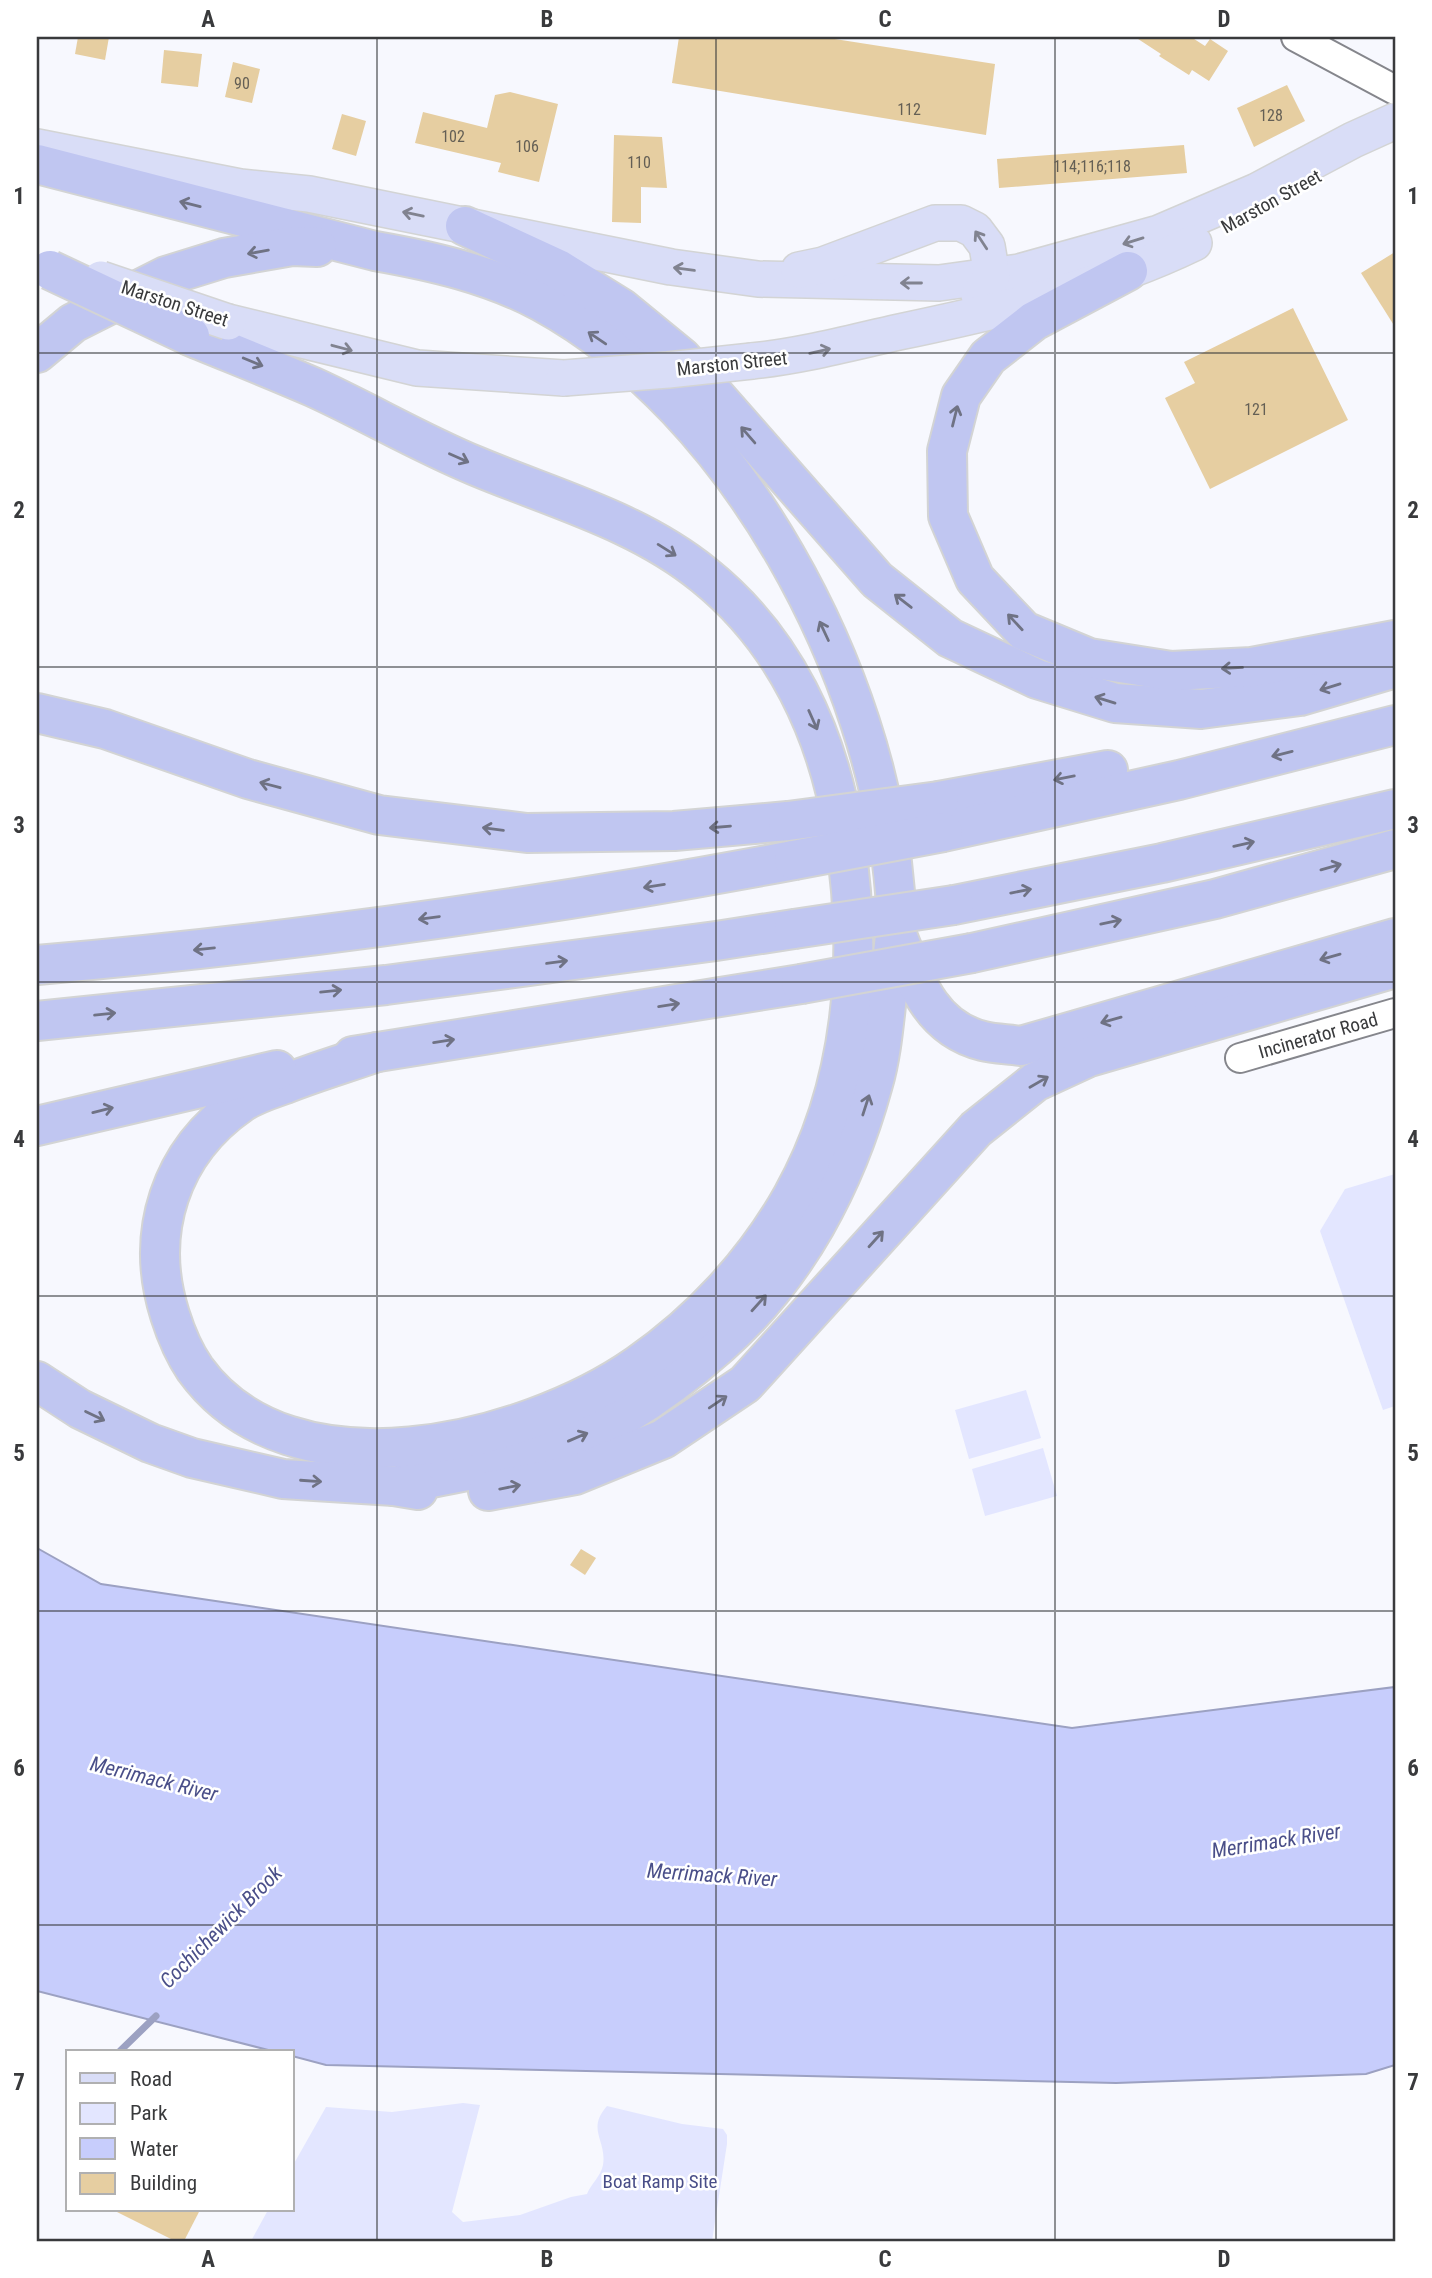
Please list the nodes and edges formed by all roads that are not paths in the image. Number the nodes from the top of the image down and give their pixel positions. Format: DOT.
graph roads {
  1 [pos="1296,37"];
  2 [pos="1395,90"];
  3 [pos="1395,123"];
  4 [pos="37,147"];
  5 [pos="37,164"];
  6 [pos="465,226"];
  7 [pos="375,251"];
  8 [pos="46,264"];
  9 [pos="1128,271"];
  10 [pos="992,276"];
  11 [pos="758,279"];
  12 [pos="933,325"];
  13 [pos="37,354"];
  14 [pos="1395,640"];
  15 [pos="1395,668"];
  16 [pos="37,713"];
  17 [pos="1395,725"];
  18 [pos="1395,808"];
  19 [pos="941,817"];
  20 [pos="1395,849"];
  21 [pos="896,933"];
  22 [pos="1395,938"];
  23 [pos="37,965"];
  24 [pos="1395,968"];
  25 [pos="1395,1013"];
  26 [pos="37,1021"];
  27 [pos="377,1052"];
  28 [pos="1240,1058"];
  29 [pos="37,1126"];
  30 [pos="37,1381"];
  31 [pos="394,1486"];
  1 -- 2 [label="street"];
  3 -- 9 [label="main road, Marston Street"];
  3 -- 10 [label="main road, Marston Street, one-way"];
  6 -- 4 [label="main road, Marston Street, one-way"];
  7 -- 5 [label="highway, one-way"];
  11 -- 6 [label="main road, Marston Street, one-way"];
  15 -- 6 [label="highway, one-way"];
  7 -- 13 [label="highway, one-way"];
  21 -- 7 [label="highway, one-way"];
  8 -- 12 [label="main road, Marston Street, one-way, bridge"];
  8 -- 27 [label="highway, one-way, bridge"];
  9 -- 12 [label="main road, Marston Street"];
  14 -- 9 [label="highway, one-way"];
  10 -- 11 [label="main road, Marston Street, one-way"];
  10 -- 11 [label="main road, one-way"];
  10 -- 12 [label="main road"];
  19 -- 16 [label="highway, one-way, bridge"];
  17 -- 19 [label="highway, one-way"];
  26 -- 18 [label="highway, one-way, bridge"];
  19 -- 23 [label="highway, one-way, bridge"];
  27 -- 20 [label="highway, one-way, bridge"];
  22 -- 21 [label="highway, one-way"];
  31 -- 21 [label="highway, one-way"];
  31 -- 24 [label="highway, one-way"];
  25 -- 28 [label="street, Incinerator Road"];
  29 -- 27 [label="highway, one-way"];
  30 -- 31 [label="highway, one-way"];
}
